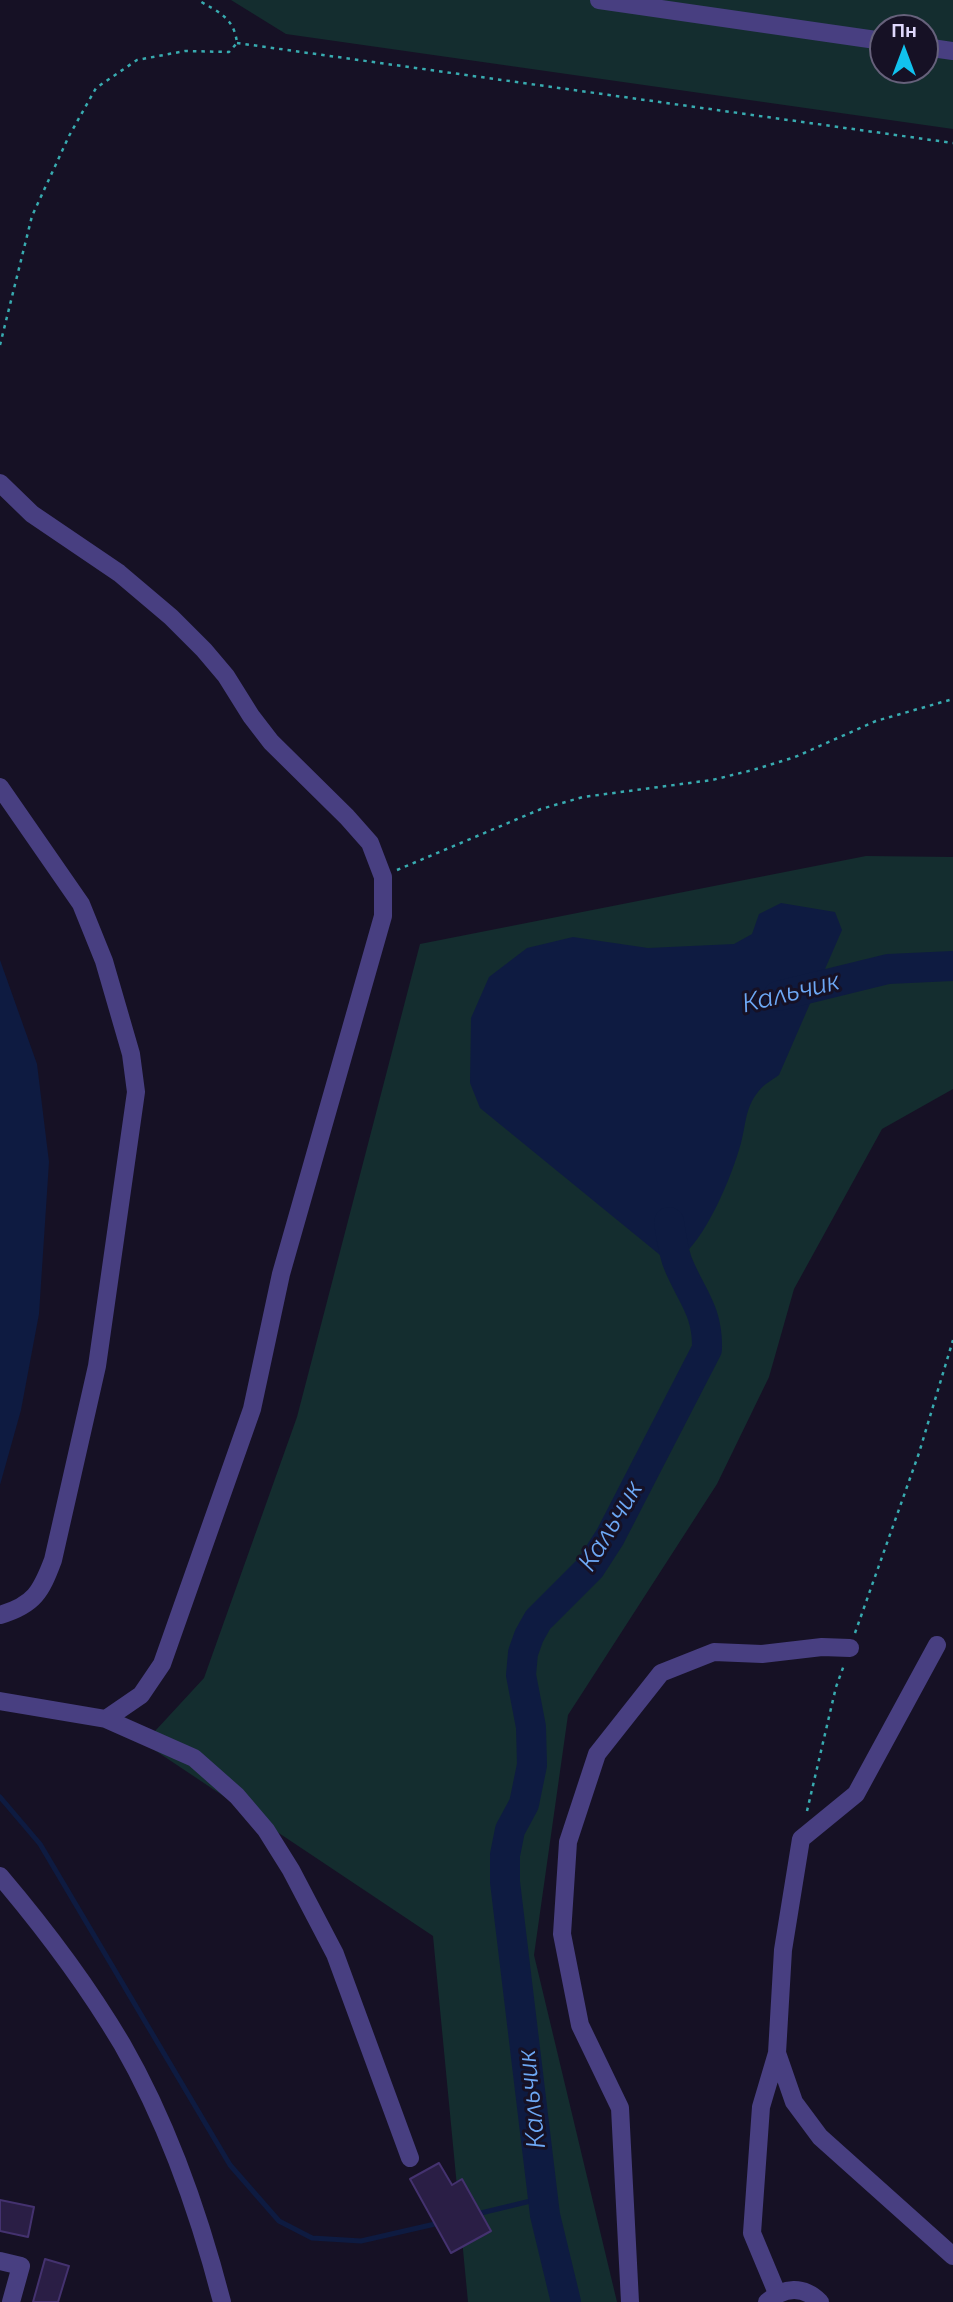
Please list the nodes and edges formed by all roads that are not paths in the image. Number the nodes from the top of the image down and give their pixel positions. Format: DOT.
graph roads {
  1 [pos="600,0"];
  2 [pos="869,39"];
  3 [pos="0,483"];
  4 [pos="0,787"];
  5 [pos="0,1615"];
  6 [pos="937,1645"];
  7 [pos="850,1648"];
  8 [pos="0,1700"];
  9 [pos="106,1719"];
  10 [pos="0,1876"];
  11 [pos="777,2053"];
  12 [pos="410,2158"];
  13 [pos="953,2256"];
  14 [pos="0,2261"];
  15 [pos="772,2297"];
  16 [pos="11,2302"];
  17 [pos="222,2302"];
  18 [pos="630,2302"];
  19 [pos="820,2302"];
  1 -- 2 [label="street"];
  3 -- 9 [label="street"];
  4 -- 5 [label="street"];
  6 -- 11 [label="street"];
  7 -- 18 [label="street"];
  8 -- 9 [label="street"];
  9 -- 12 [label="street"];
  10 -- 17 [label="street"];
  11 -- 13 [label="street"];
  11 -- 15 [label="street"];
  14 -- 16 [label="street"];
  15 -- 19 [label="street"];
}
